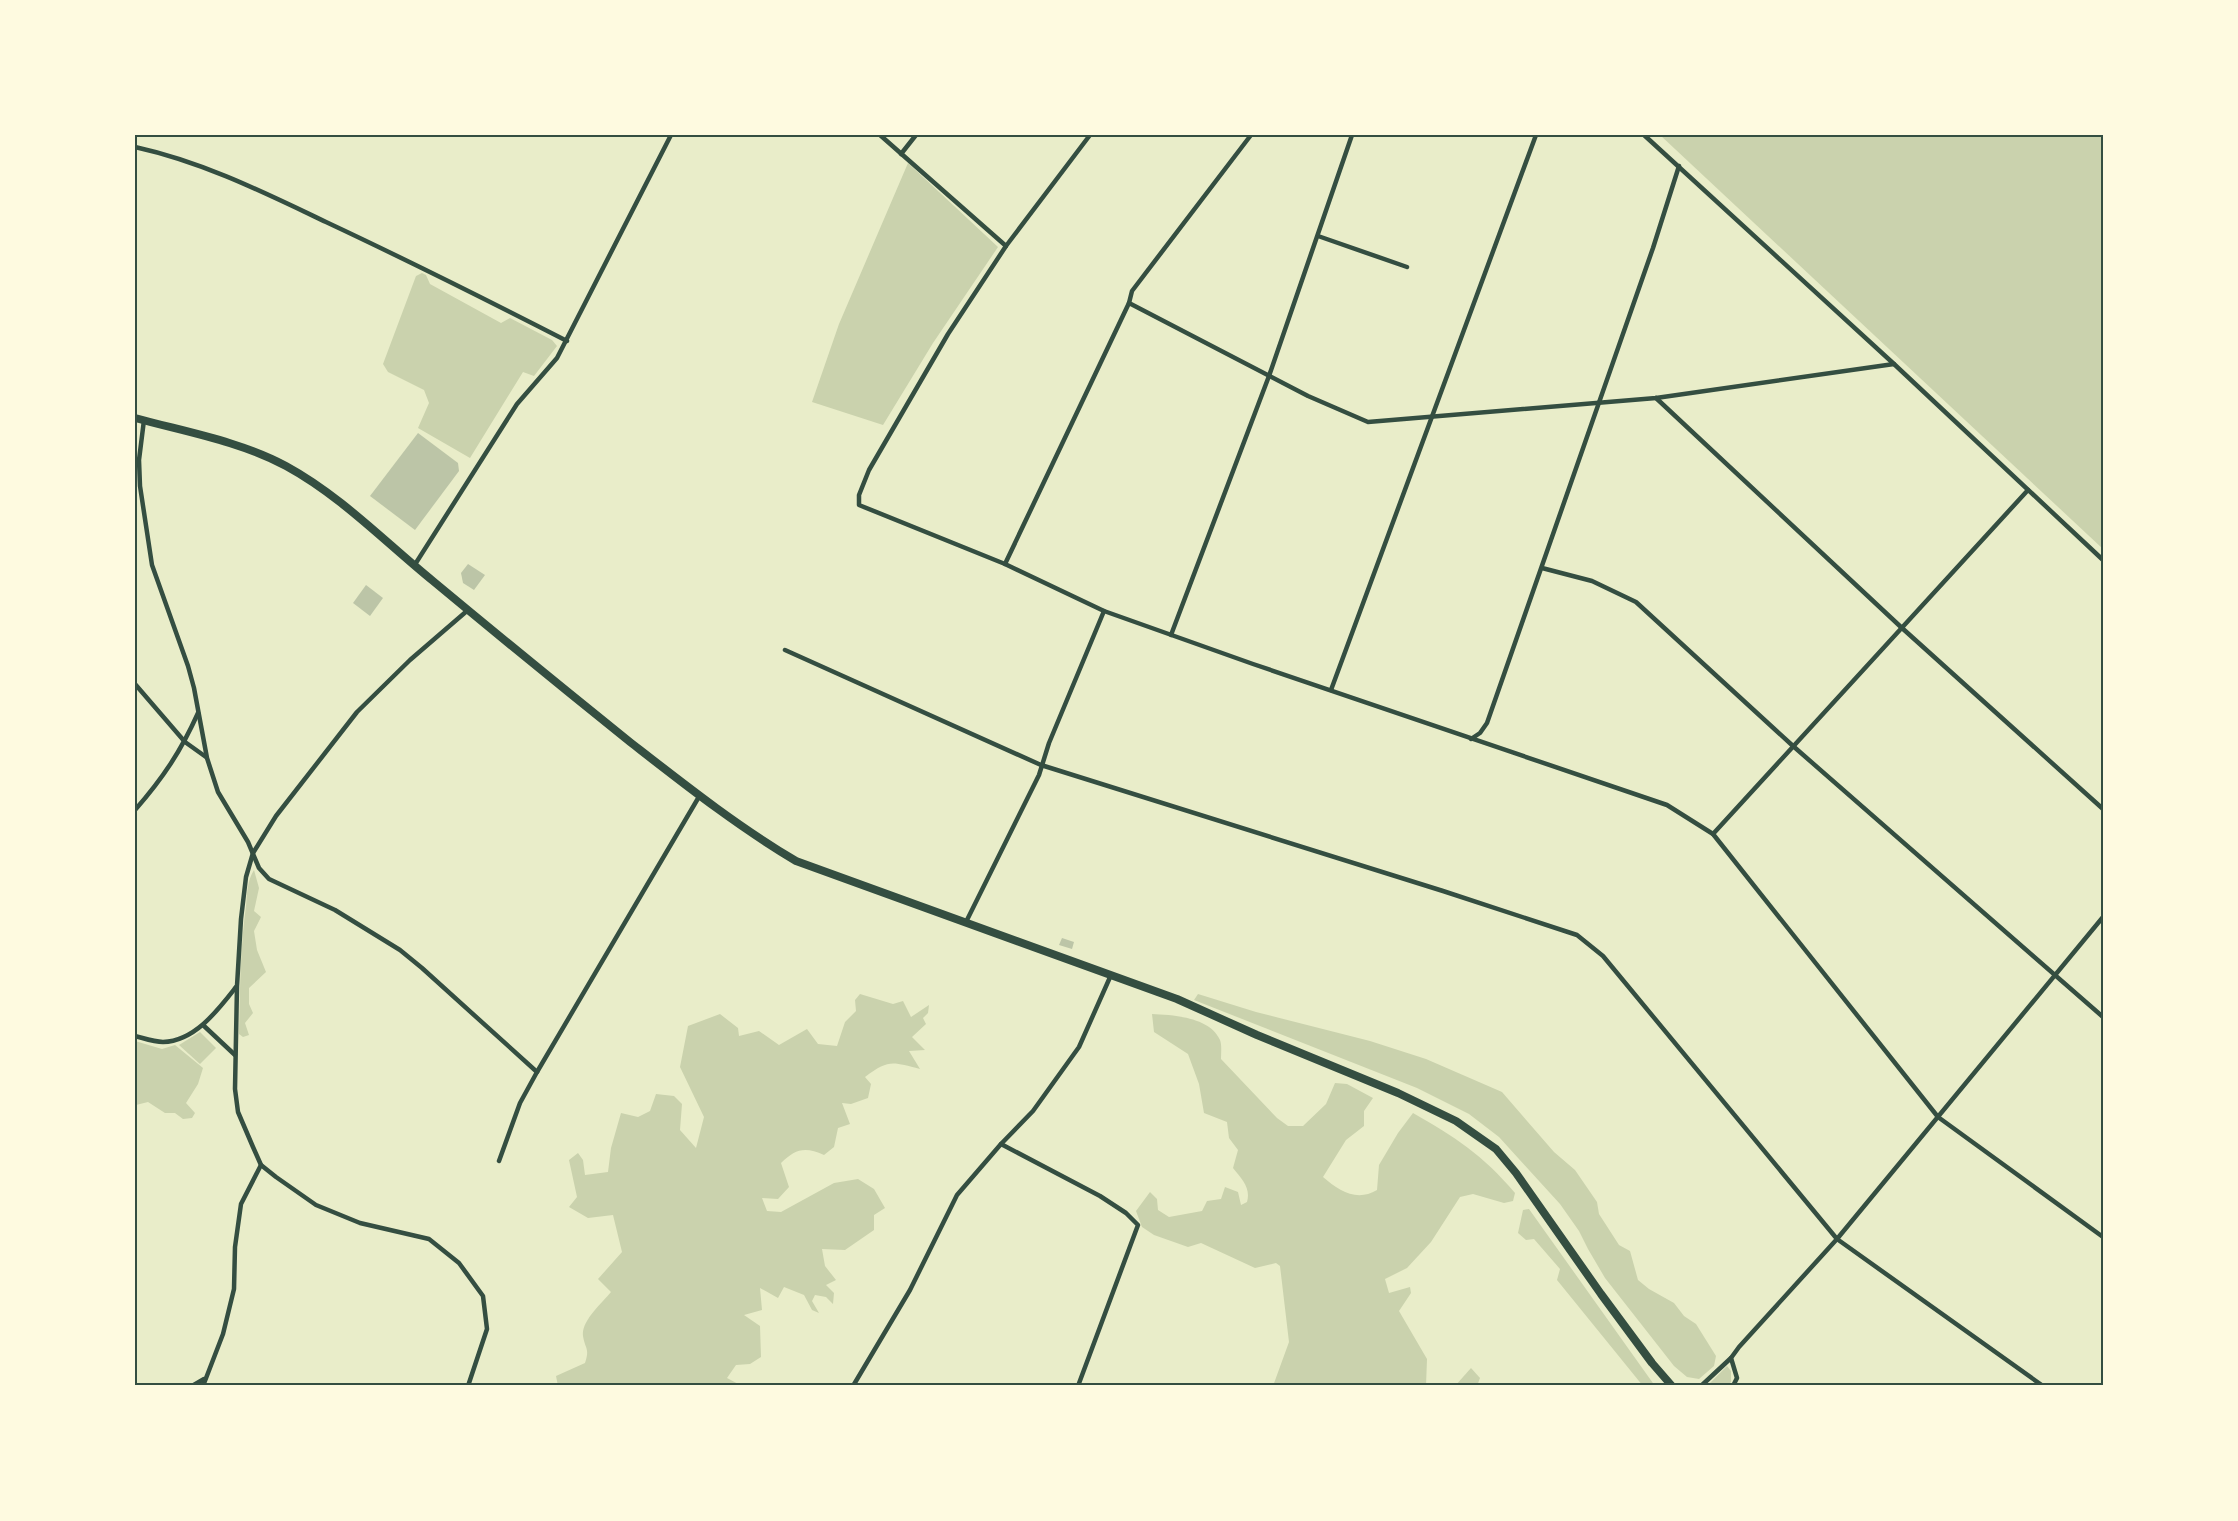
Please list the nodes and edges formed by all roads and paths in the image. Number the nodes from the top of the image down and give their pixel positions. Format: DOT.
graph roads {
  1 [pos="671,135"];
  2 [pos="880,135"];
  3 [pos="916,135"];
  4 [pos="1090,135"];
  5 [pos="1251,135"];
  6 [pos="1352,135"];
  7 [pos="1536,135"];
  8 [pos="1644,135"];
  9 [pos="135,147"];
  10 [pos="901,154"];
  11 [pos="1678,166"];
  12 [pos="1318,236"];
  13 [pos="1006,246"];
  14 [pos="1407,267"];
  15 [pos="1129,303"];
  16 [pos="567,341"];
  17 [pos="1894,364"];
  18 [pos="1269,376"];
  19 [pos="1656,398"];
  20 [pos="1598,404"];
  21 [pos="1433,417"];
  22 [pos="135,418"];
  23 [pos="144,420"];
  24 [pos="2028,490"];
  25 [pos="2103,560"];
  26 [pos="1005,564"];
  27 [pos="414,566"];
  28 [pos="1542,568"];
  29 [pos="468,610"];
  30 [pos="1104,611"];
  31 [pos="1902,628"];
  32 [pos="1171,635"];
  33 [pos="785,650"];
  34 [pos="135,684"];
  35 [pos="1330,690"];
  36 [pos="199,712"];
  37 [pos="1470,739"];
  38 [pos="185,742"];
  39 [pos="1793,746"];
  40 [pos="207,758"];
  41 [pos="1041,765"];
  42 [pos="700,795"];
  43 [pos="2103,809"];
  44 [pos="135,810"];
  45 [pos="1713,834"];
  46 [pos="253,853"];
  47 [pos="2103,917"];
  48 [pos="966,921"];
  49 [pos="1111,975"];
  50 [pos="2056,975"];
  51 [pos="237,986"];
  52 [pos="2103,1017"];
  53 [pos="203,1025"];
  54 [pos="135,1036"];
  55 [pos="235,1055"];
  56 [pos="537,1072"];
  57 [pos="1938,1117"];
  58 [pos="1001,1144"];
  59 [pos="499,1161"];
  60 [pos="261,1164"];
  61 [pos="2103,1238"];
  62 [pos="1836,1239"];
  63 [pos="1731,1358"];
  64 [pos="204,1379"];
  65 [pos="192,1386"];
  66 [pos="203,1386"];
  67 [pos="468,1386"];
  68 [pos="853,1386"];
  69 [pos="1078,1386"];
  70 [pos="1672,1386"];
  71 [pos="1701,1386"];
  72 [pos="1732,1386"];
  73 [pos="2043,1386"];
  1 -- 16 [label="street"];
  2 -- 10 [label="street"];
  3 -- 10 [label="street"];
  4 -- 13 [label="street"];
  5 -- 15 [label="street"];
  6 -- 12 [label="street"];
  7 -- 21 [label="street"];
  8 -- 11 [label="street"];
  9 -- 16 [label="street"];
  10 -- 13 [label="street"];
  11 -- 17 [label="street"];
  11 -- 20 [label="street"];
  12 -- 14 [label="street"];
  12 -- 18 [label="street"];
  13 -- 26 [label="street"];
  15 -- 18 [label="street"];
  15 -- 26 [label="street"];
  16 -- 27 [label="street"];
  17 -- 19 [label="street"];
  17 -- 24 [label="street"];
  18 -- 21 [label="street"];
  18 -- 32 [label="street"];
  19 -- 20 [label="street"];
  19 -- 31 [label="street"];
  20 -- 21 [label="street"];
  20 -- 28 [label="street"];
  21 -- 35 [label="street"];
  22 -- 23 [label="main road"];
  23 -- 27 [label="main road"];
  23 -- 36 [label="street"];
  24 -- 25 [label="street"];
  24 -- 31 [label="street"];
  26 -- 30 [label="street"];
  27 -- 29 [label="main road"];
  28 -- 37 [label="street"];
  28 -- 39 [label="street"];
  29 -- 42 [label="main road"];
  29 -- 46 [label="street"];
  30 -- 32 [label="street"];
  30 -- 41 [label="street"];
  31 -- 39 [label="street"];
  31 -- 43 [label="street"];
  32 -- 35 [label="street"];
  33 -- 41 [label="street"];
  34 -- 38 [label="street"];
  35 -- 37 [label="street"];
  36 -- 38 [label="street"];
  36 -- 40 [label="street"];
  37 -- 45 [label="street"];
  38 -- 40 [label="street"];
  38 -- 44 [label="street"];
  39 -- 45 [label="street"];
  39 -- 50 [label="street"];
  40 -- 46 [label="street"];
  41 -- 48 [label="street"];
  41 -- 62 [label="street"];
  42 -- 48 [label="main road"];
  42 -- 56 [label="street"];
  45 -- 57 [label="street"];
  46 -- 51 [label="street"];
  46 -- 56 [label="street"];
  47 -- 50 [label="street"];
  48 -- 49 [label="main road"];
  49 -- 58 [label="street"];
  49 -- 70 [label="main road"];
  50 -- 52 [label="street"];
  50 -- 57 [label="street"];
  51 -- 53 [label="street"];
  51 -- 55 [label="street"];
  53 -- 54 [label="street"];
  53 -- 55 [label="street"];
  55 -- 60 [label="street"];
  56 -- 59 [label="street"];
  57 -- 61 [label="street"];
  57 -- 62 [label="street"];
  58 -- 68 [label="street"];
  58 -- 69 [label="street"];
  60 -- 64 [label="street"];
  60 -- 67 [label="street"];
  62 -- 63 [label="street"];
  62 -- 73 [label="street"];
  63 -- 71 [label="street"];
  63 -- 72 [label="street"];
  64 -- 65 [label="street"];
  64 -- 66 [label="street"];
}
